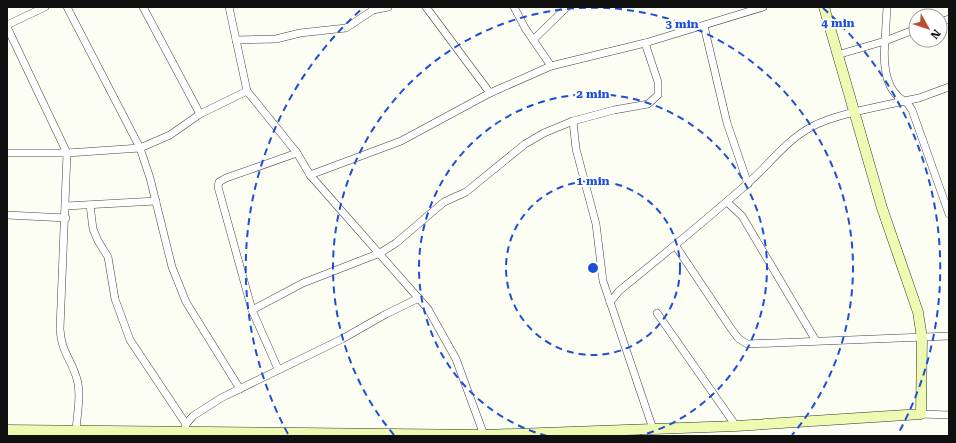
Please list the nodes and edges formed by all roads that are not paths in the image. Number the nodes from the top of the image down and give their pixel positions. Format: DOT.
graph roads {
  1 [pos="45,7"];
  2 [pos="67,7"];
  3 [pos="143,7"];
  4 [pos="230,7"];
  5 [pos="388,7"];
  6 [pos="426,7"];
  7 [pos="514,7"];
  8 [pos="567,7"];
  9 [pos="763,7"];
  10 [pos="824,7"];
  11 [pos="887,7"];
  12 [pos="372,8"];
  13 [pos="7,26"];
  14 [pos="704,26"];
  15 [pos="908,32"];
  16 [pos="236,40"];
  17 [pos="533,40"];
  18 [pos="885,42"];
  19 [pos="645,43"];
  20 [pos="837,55"];
  21 [pos="551,66"];
  22 [pos="949,87"];
  23 [pos="247,92"];
  24 [pos="490,93"];
  25 [pos="904,101"];
  26 [pos="854,113"];
  27 [pos="200,114"];
  28 [pos="573,121"];
  29 [pos="140,148"];
  30 [pos="7,153"];
  31 [pos="67,153"];
  32 [pos="297,153"];
  33 [pos="310,175"];
  34 [pos="748,184"];
  35 [pos="156,201"];
  36 [pos="727,202"];
  37 [pos="90,205"];
  38 [pos="66,206"];
  39 [pos="949,214"];
  40 [pos="7,215"];
  41 [pos="66,218"];
  42 [pos="675,244"];
  43 [pos="380,253"];
  44 [pos="419,298"];
  45 [pos="610,302"];
  46 [pos="252,310"];
  47 [pos="657,313"];
  48 [pos="949,336"];
  49 [pos="922,338"];
  50 [pos="816,341"];
  51 [pos="278,369"];
  52 [pos="240,389"];
  53 [pos="921,414"];
  54 [pos="949,415"];
  55 [pos="736,426"];
  56 [pos="653,429"];
  57 [pos="7,430"];
  58 [pos="185,430"];
  59 [pos="76,431"];
  60 [pos="484,436"];
  1 -- 13 [label="street"];
  2 -- 29 [label="street"];
  3 -- 27 [label="street"];
  4 -- 16 [label="street"];
  5 -- 12 [label="street"];
  6 -- 24 [label="street"];
  7 -- 17 [label="street"];
  8 -- 17 [label="street"];
  9 -- 14 [label="street"];
  10 -- 20 [label="street"];
  11 -- 18 [label="street"];
  12 -- 16 [label="street"];
  13 -- 31 [label="street"];
  14 -- 19 [label="street"];
  14 -- 34 [label="street"];
  15 -- 18 [label="street"];
  16 -- 23 [label="street"];
  17 -- 21 [label="street"];
  18 -- 20 [label="street"];
  18 -- 25 [label="street"];
  19 -- 21 [label="street"];
  19 -- 28 [label="street"];
  20 -- 26 [label="street"];
  21 -- 24 [label="street"];
  22 -- 25 [label="street"];
  23 -- 27 [label="street"];
  23 -- 32 [label="street"];
  24 -- 33 [label="street"];
  25 -- 26 [label="street"];
  25 -- 39 [label="street"];
  26 -- 34 [label="street"];
  26 -- 49 [label="street"];
  27 -- 29 [label="street"];
  28 -- 43 [label="street"];
  28 -- 45 [label="street"];
  29 -- 31 [label="street"];
  29 -- 35 [label="street"];
  30 -- 31 [label="street"];
  31 -- 38 [label="street"];
  32 -- 33 [label="street"];
  32 -- 46 [label="street"];
  33 -- 43 [label="street"];
  34 -- 36 [label="street"];
  35 -- 37 [label="street"];
  35 -- 52 [label="street"];
  36 -- 42 [label="street"];
  36 -- 50 [label="street"];
  37 -- 38 [label="street"];
  37 -- 58 [label="street"];
  38 -- 41 [label="street"];
  40 -- 41 [label="street"];
  41 -- 59 [label="street"];
  42 -- 45 [label="street"];
  42 -- 50 [label="street"];
  43 -- 44 [label="street"];
  43 -- 46 [label="street"];
  44 -- 51 [label="street"];
  44 -- 60 [label="street"];
  45 -- 56 [label="street"];
  46 -- 51 [label="street"];
  47 -- 55 [label="street"];
  48 -- 49 [label="street"];
  49 -- 50 [label="street"];
  49 -- 53 [label="street"];
  51 -- 52 [label="street"];
  52 -- 58 [label="street"];
  53 -- 54 [label="street"];
  53 -- 55 [label="street"];
  55 -- 56 [label="street"];
  56 -- 60 [label="street"];
  57 -- 59 [label="street"];
  58 -- 59 [label="street"];
  58 -- 60 [label="street"];
}
